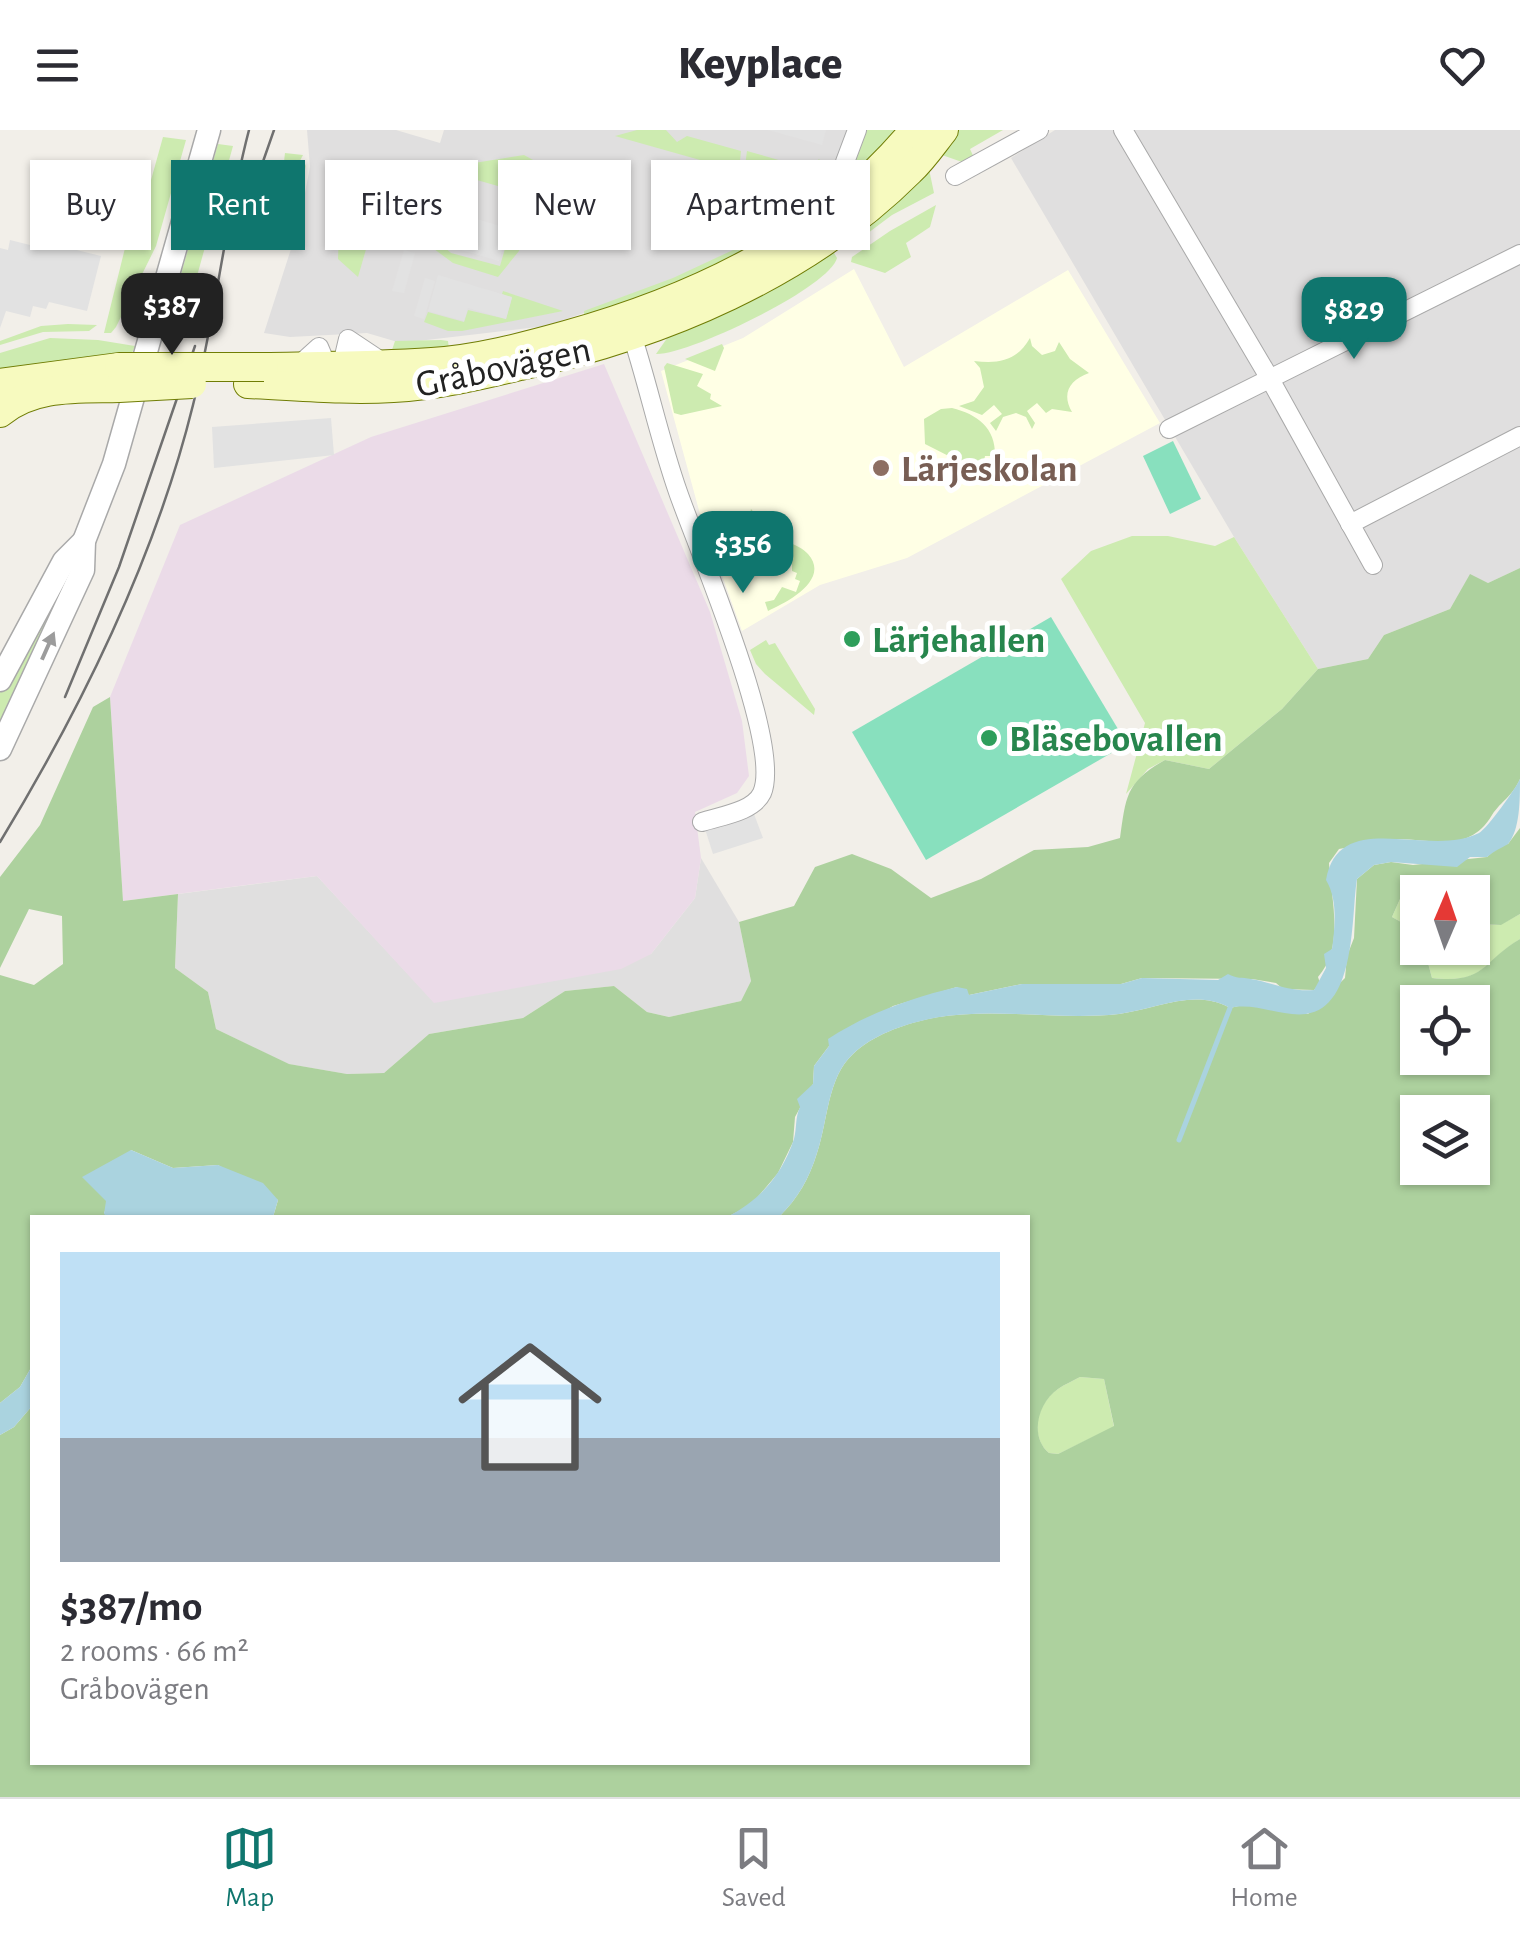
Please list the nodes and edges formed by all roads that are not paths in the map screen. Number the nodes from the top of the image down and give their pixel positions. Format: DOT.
graph roads {
  1 [pos="209,130"];
  2 [pos="857,130"];
  3 [pos="914,130"];
  4 [pos="944,130"];
  5 [pos="1039,130"];
  6 [pos="1123,130"];
  7 [pos="846,160"];
  8 [pos="956,176"];
  9 [pos="1520,254"];
  10 [pos="630,327"];
  11 [pos="335,361"];
  12 [pos="256,376"];
  13 [pos="119,378"];
  14 [pos="1270,379"];
  15 [pos="0,383"];
  16 [pos="0,413"];
  17 [pos="1169,429"];
  18 [pos="1520,436"];
  19 [pos="1350,524"];
  20 [pos="84,541"];
  21 [pos="1372,565"];
  22 [pos="2,672"];
  23 [pos="3,740"];
  24 [pos="702,822"];
  1 -- 20 [label="street"];
  2 -- 7 [label="street"];
  3 -- 10 [label="main road, Gråbovägen"];
  4 -- 10 [label="main road, Gråbovägen"];
  5 -- 8 [label="street"];
  6 -- 14 [label="street"];
  9 -- 14 [label="street"];
  10 -- 11 [label="main road, Gråbovägen"];
  10 -- 11 [label="main road, Gråbovägen"];
  10 -- 24 [label="street"];
  11 -- 12 [label="main road, Gråbovägen"];
  11 -- 12 [label="main road, Gråbovägen"];
  12 -- 13 [label="main road, Gråbovägen, bridge"];
  13 -- 15 [label="main road, Gråbovägen"];
  13 -- 16 [label="main road, Gråbovägen"];
  14 -- 17 [label="street"];
  14 -- 19 [label="street"];
  18 -- 19 [label="street"];
  19 -- 21 [label="street"];
  20 -- 22 [label="street"];
  23 -- 20 [label="street, one-way"];
}
